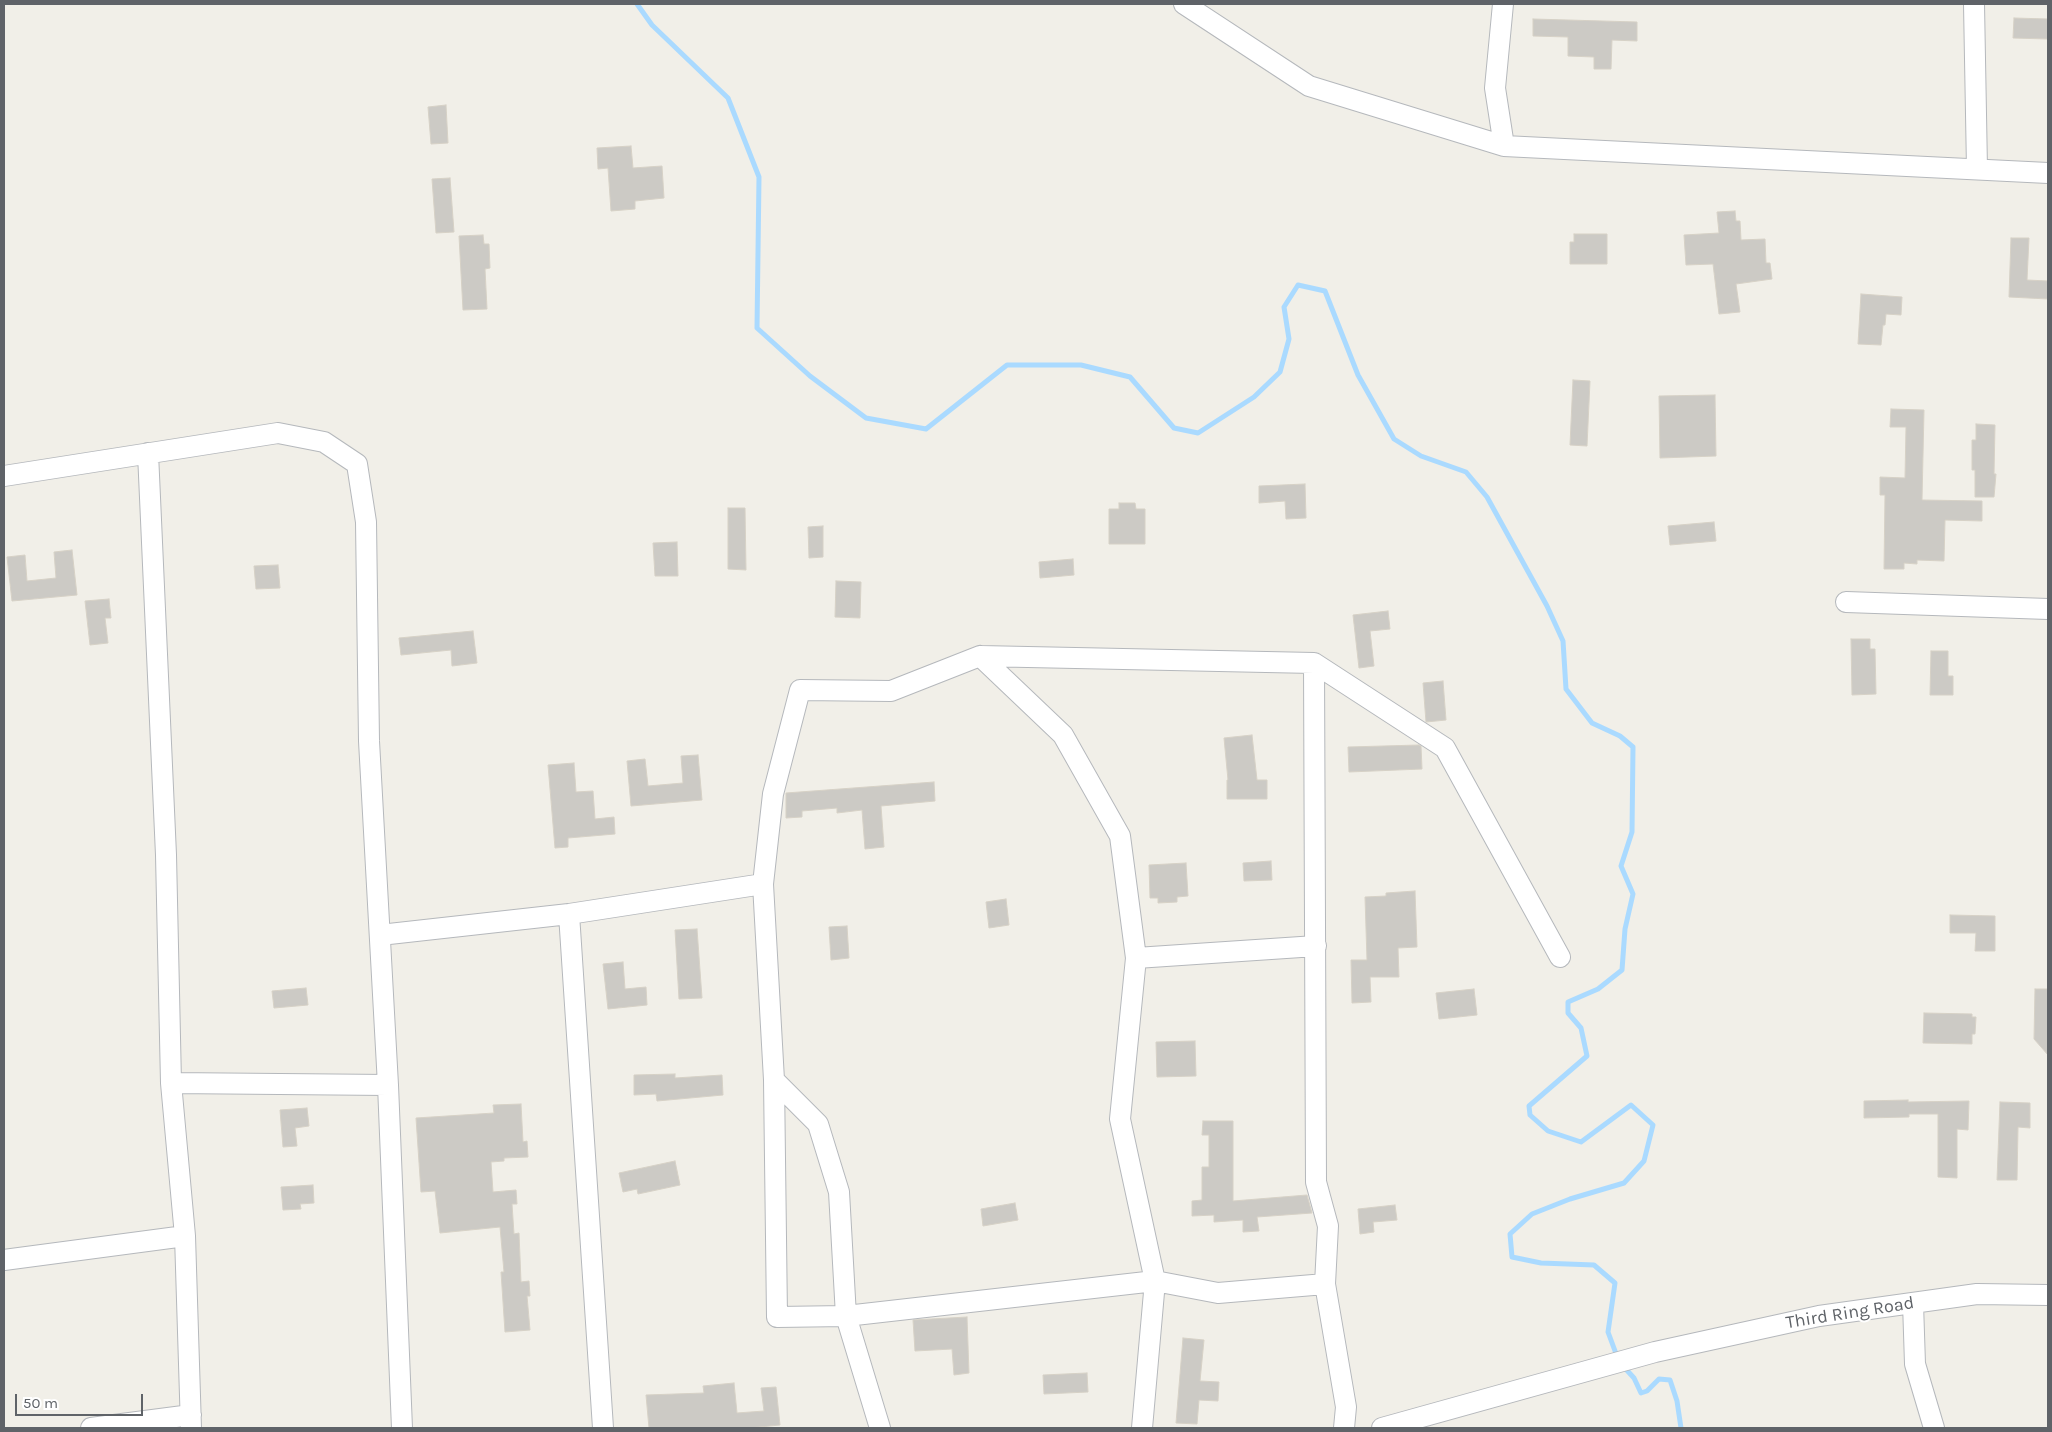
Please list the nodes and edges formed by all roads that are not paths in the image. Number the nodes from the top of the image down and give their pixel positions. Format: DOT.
graph roads {
  1 [pos="1184,4"];
  2 [pos="1502,4"];
  3 [pos="1974,4"];
  4 [pos="1504,146"];
  5 [pos="1977,169"];
  6 [pos="2048,173"];
  7 [pos="148,453"];
  8 [pos="4,476"];
  9 [pos="1846,602"];
  10 [pos="2048,608"];
  11 [pos="980,656"];
  12 [pos="1314,663"];
  13 [pos="763,884"];
  14 [pos="569,914"];
  15 [pos="380,935"];
  16 [pos="1316,946"];
  17 [pos="1560,957"];
  18 [pos="1136,958"];
  19 [pos="774,1080"];
  20 [pos="171,1083"];
  21 [pos="388,1085"];
  22 [pos="184,1236"];
  23 [pos="4,1260"];
  24 [pos="1155,1281"];
  25 [pos="1325,1284"];
  26 [pos="2048,1295"];
  27 [pos="1913,1303"];
  28 [pos="846,1316"];
  29 [pos="191,1422"];
  30 [pos="91,1428"];
  31 [pos="402,1428"];
  32 [pos="603,1428"];
  33 [pos="880,1428"];
  34 [pos="1142,1428"];
  35 [pos="1344,1428"];
  36 [pos="1382,1428"];
  37 [pos="1934,1428"];
  1 -- 4 [label="street"];
  2 -- 4 [label="street"];
  3 -- 5 [label="street"];
  4 -- 5 [label="street"];
  5 -- 6 [label="street"];
  7 -- 8 [label="street"];
  7 -- 15 [label="street"];
  7 -- 20 [label="street"];
  9 -- 10 [label="street"];
  11 -- 12 [label="street"];
  11 -- 13 [label="street"];
  11 -- 18 [label="street"];
  12 -- 16 [label="street"];
  12 -- 17 [label="street"];
  13 -- 14 [label="street"];
  13 -- 19 [label="street"];
  14 -- 15 [label="street"];
  14 -- 32 [label="street"];
  15 -- 21 [label="street"];
  16 -- 18 [label="street"];
  16 -- 25 [label="street"];
  18 -- 24 [label="street"];
  19 -- 28 [label="street"];
  19 -- 28 [label="street"];
  20 -- 21 [label="street"];
  20 -- 22 [label="street"];
  21 -- 31 [label="street"];
  22 -- 23 [label="street"];
  22 -- 29 [label="street"];
  24 -- 25 [label="street"];
  24 -- 28 [label="street"];
  24 -- 34 [label="street"];
  25 -- 35 [label="street"];
  26 -- 27 [label="street, Third Ring Road"];
  27 -- 36 [label="street, Third Ring Road"];
  27 -- 37 [label="street"];
  28 -- 33 [label="street"];
  29 -- 30 [label="street"];
}
